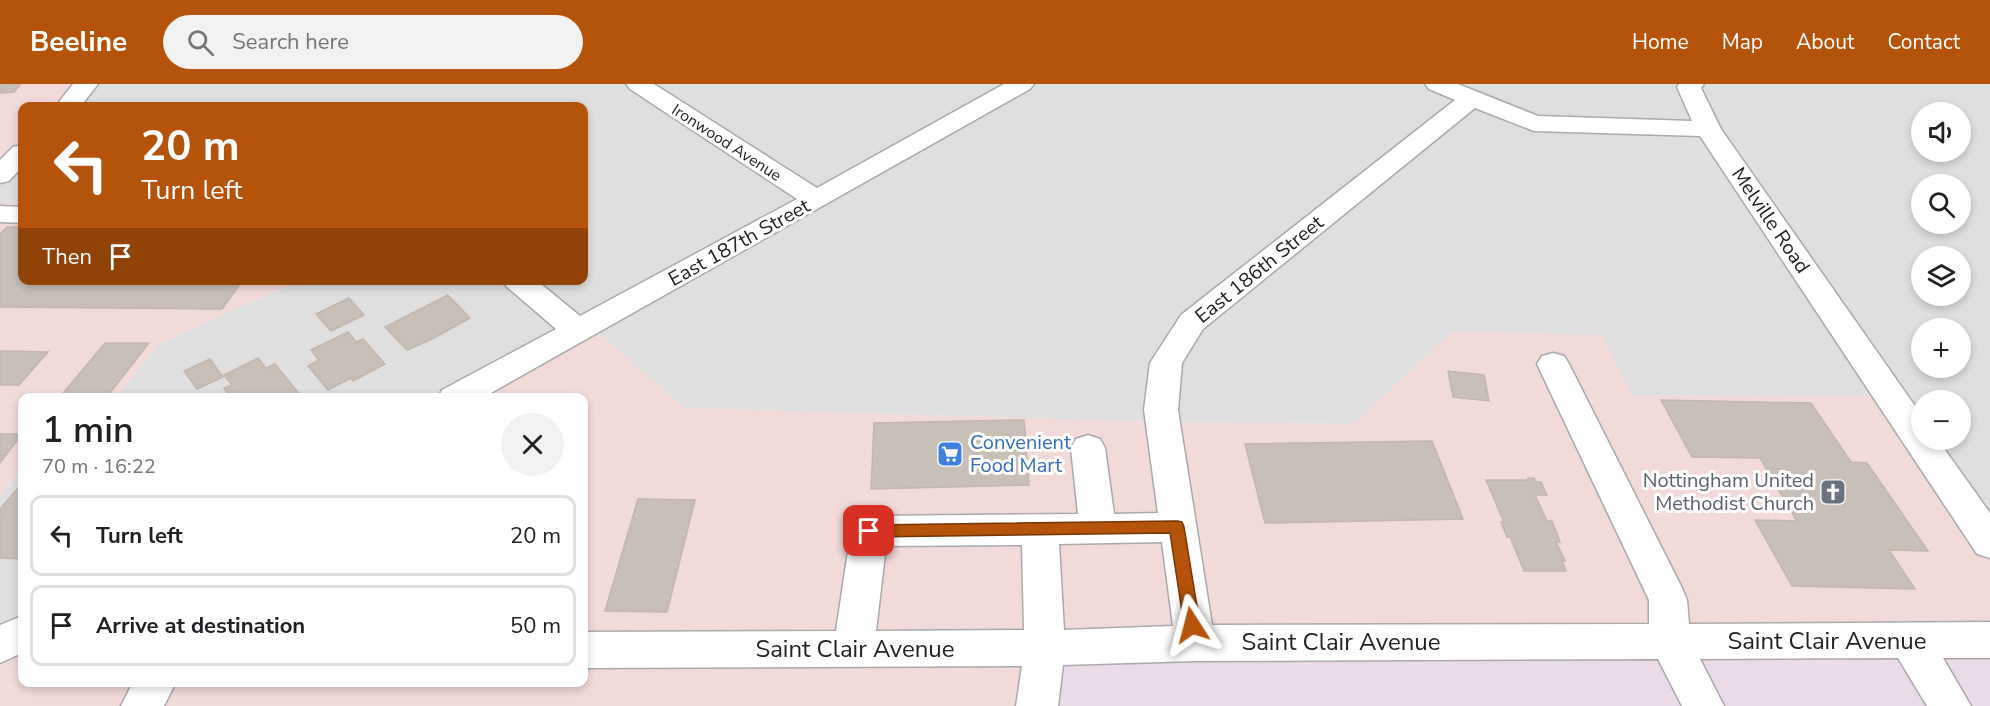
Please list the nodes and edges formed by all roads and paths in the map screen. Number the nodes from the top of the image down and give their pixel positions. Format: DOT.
graph roads {
  1 [pos="86,84"];
  2 [pos="638,84"];
  3 [pos="1022,84"];
  4 [pos="1437,84"];
  5 [pos="1692,84"];
  6 [pos="1472,98"];
  7 [pos="71,102"];
  8 [pos="1708,129"];
  9 [pos="0,151"];
  10 [pos="18,152"];
  11 [pos="18,156"];
  12 [pos="0,175"];
  13 [pos="816,200"];
  14 [pos="0,204"];
  15 [pos="18,204"];
  16 [pos="0,214"];
  17 [pos="18,215"];
  18 [pos="523,285"];
  19 [pos="578,330"];
  20 [pos="1553,364"];
  21 [pos="463,393"];
  22 [pos="1088,448"];
  23 [pos="1177,527"];
  24 [pos="1098,529"];
  25 [pos="1040,530"];
  26 [pos="1990,543"];
  27 [pos="18,635"];
  28 [pos="1908,640"];
  29 [pos="1990,640"];
  30 [pos="1670,641"];
  31 [pos="1195,643"];
  32 [pos="0,645"];
  33 [pos="1045,648"];
  34 [pos="854,649"];
  35 [pos="588,650"];
  36 [pos="0,654"];
  37 [pos="18,654"];
  38 [pos="153,687"];
  39 [pos="142,706"];
  40 [pos="1037,706"];
  41 [pos="1703,706"];
  42 [pos="1950,706"];
  1 -- 7 [label="street"];
  2 -- 13 [label="street, Ironwood Avenue"];
  3 -- 13 [label="street, East 187th Street"];
  4 -- 6 [label="street"];
  5 -- 8 [label="street, Melville Road"];
  6 -- 8 [label="street"];
  6 -- 23 [label="street, East 186th Street"];
  8 -- 26 [label="street, Melville Road"];
  9 -- 10 [label="street"];
  11 -- 12 [label="street"];
  13 -- 19 [label="street, East 187th Street"];
  14 -- 15 [label="street"];
  16 -- 17 [label="street"];
  18 -- 19 [label="street"];
  19 -- 21 [label="street, East 187th Street"];
  20 -- 30 [label="street"];
  22 -- 24 [label="street"];
  23 -- 24 [label="street"];
  23 -- 31 [label="street, East 186th Street"];
  24 -- 25 [label="street"];
  25 -- 33 [label="street"];
  25 -- 34 [label="street"];
  27 -- 32 [label="street"];
  28 -- 29 [label="street, Saint Clair Avenue"];
  28 -- 30 [label="street, Saint Clair Avenue"];
  28 -- 42 [label="street"];
  30 -- 31 [label="street, Saint Clair Avenue"];
  30 -- 41 [label="street"];
  31 -- 33 [label="street, Saint Clair Avenue"];
  33 -- 34 [label="street, Saint Clair Avenue"];
  33 -- 40 [label="street"];
  34 -- 35 [label="street, Saint Clair Avenue"];
  36 -- 37 [label="street"];
  38 -- 39 [label="street"];
}
